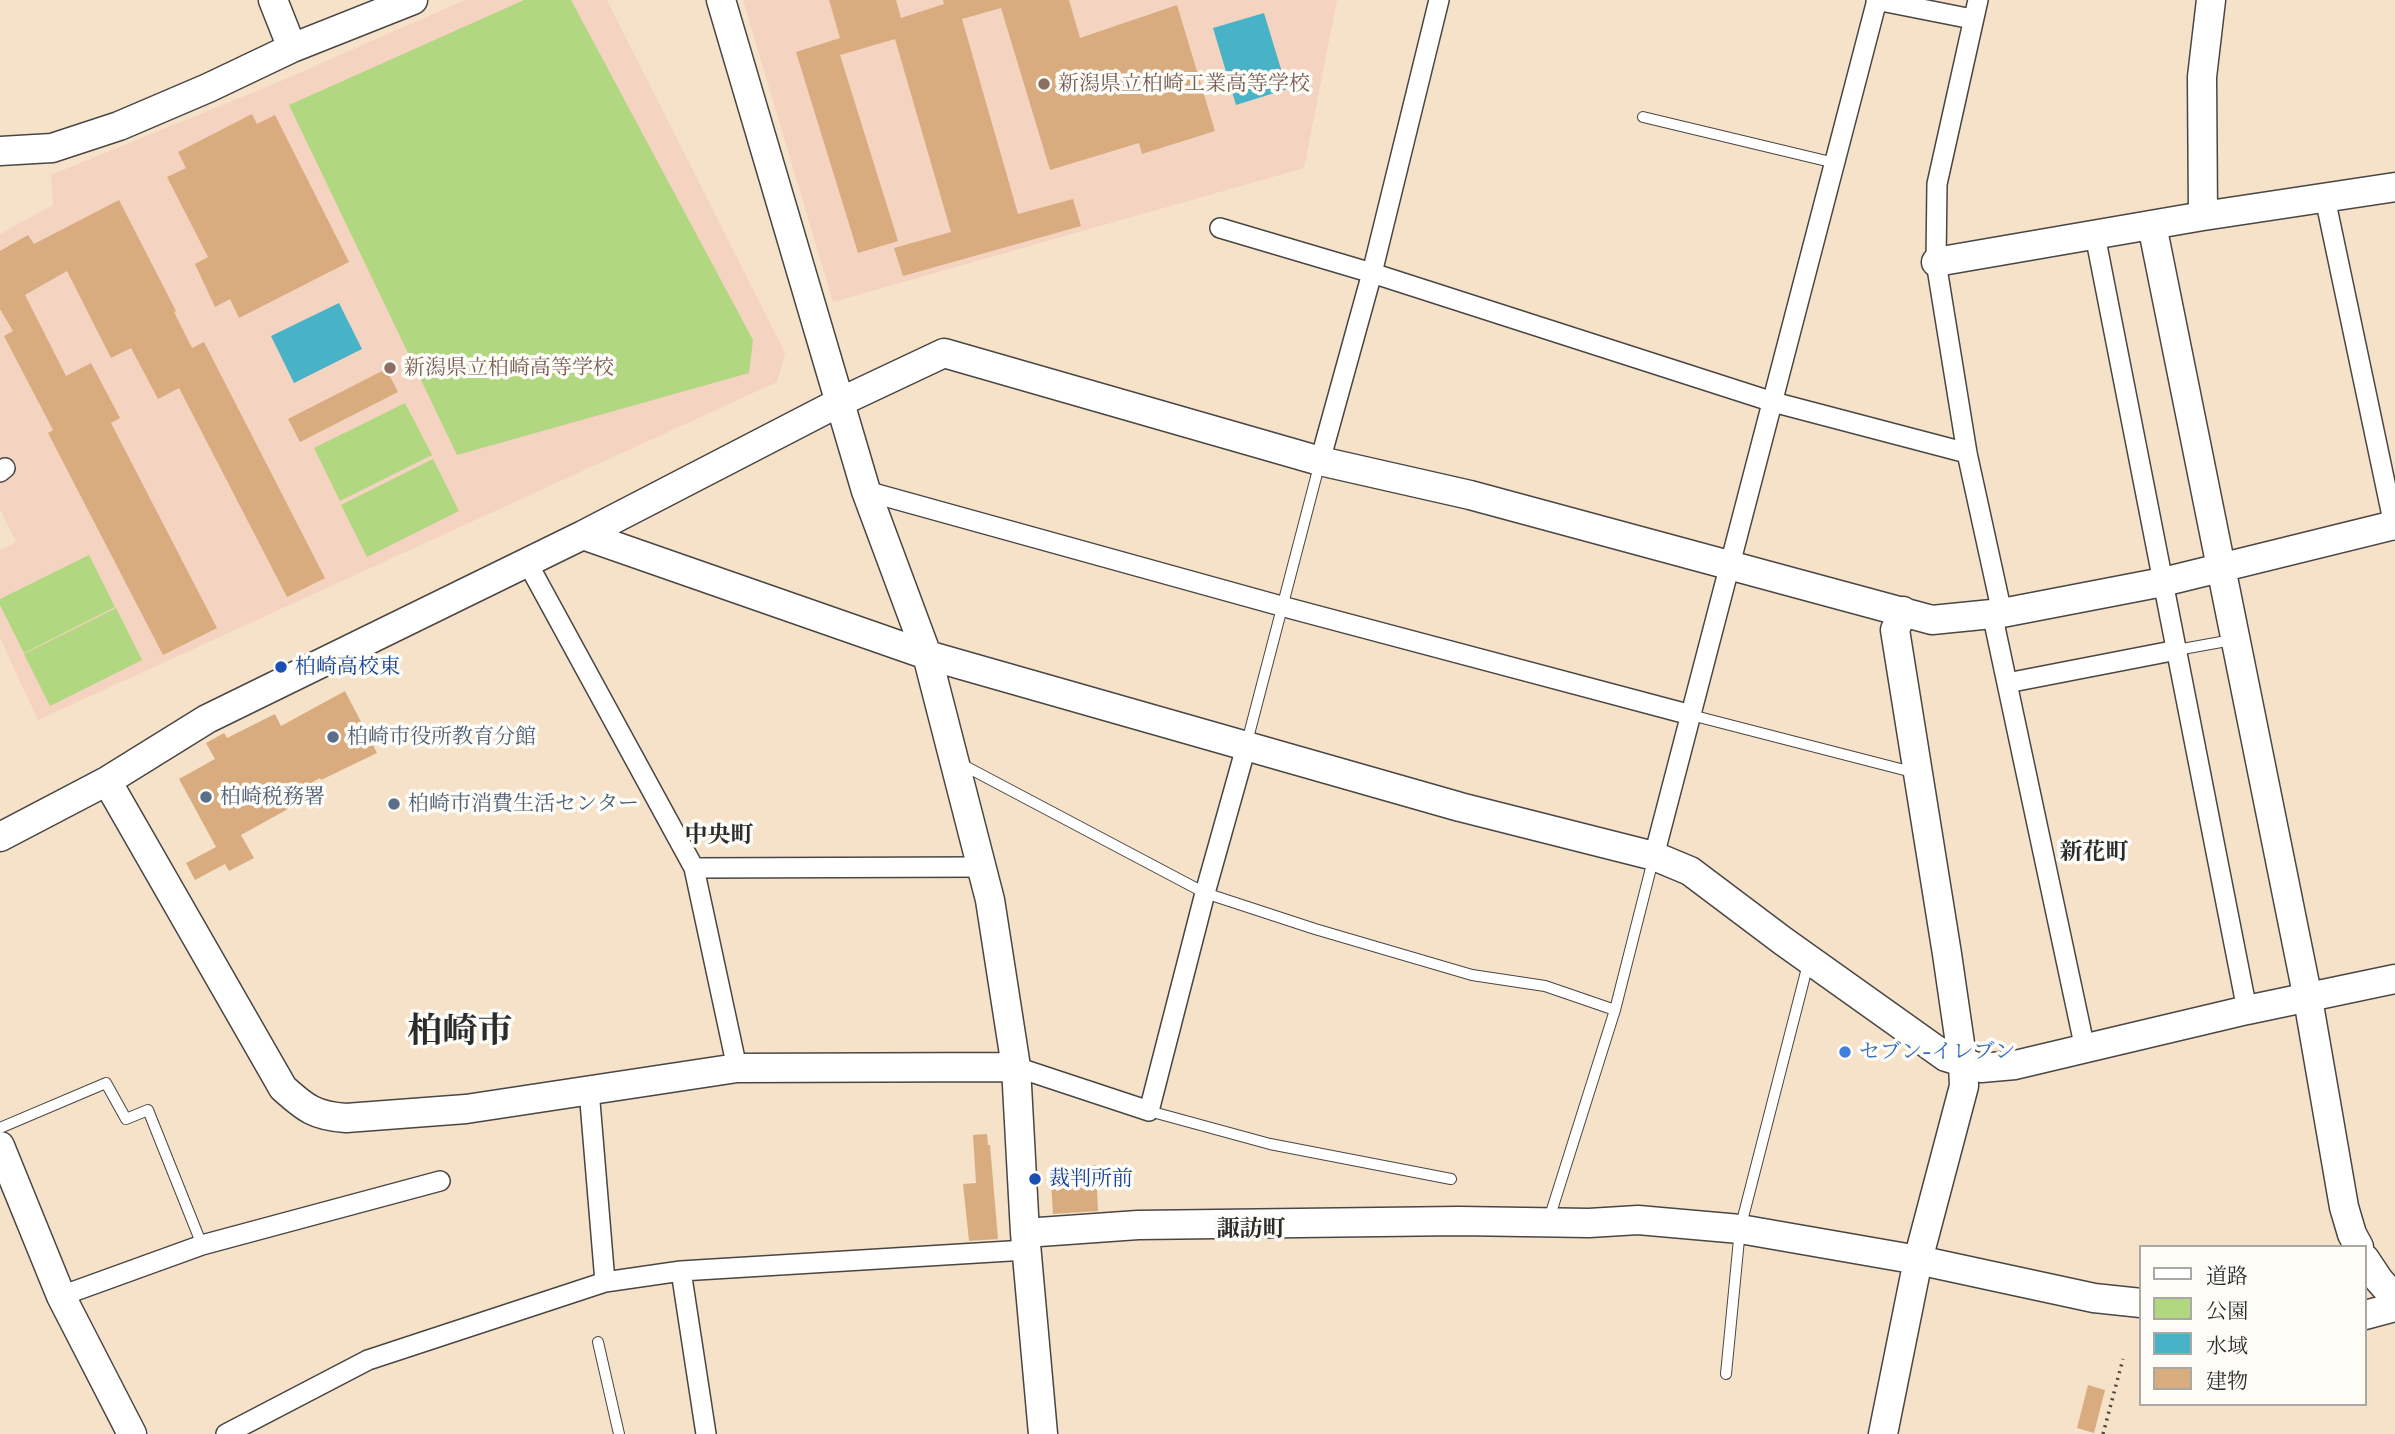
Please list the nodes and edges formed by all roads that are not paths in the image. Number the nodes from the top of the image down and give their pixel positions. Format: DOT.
graph roads {
  1 [pos="273,0"];
  2 [pos="414,0"];
  3 [pos="721,0"];
  4 [pos="1439,0"];
  5 [pos="1877,0"];
  6 [pos="2211,0"];
  7 [pos="1975,9"];
  8 [pos="292,48"];
  9 [pos="1643,117"];
  10 [pos="0,150"];
  11 [pos="1835,163"];
  12 [pos="2395,187"];
  13 [pos="2325,198"];
  14 [pos="2203,216"];
  15 [pos="2152,225"];
  16 [pos="1220,228"];
  17 [pos="2095,235"];
  18 [pos="1936,262"];
  19 [pos="1372,272"];
  20 [pos="840,402"];
  21 [pos="1773,402"];
  22 [pos="1967,453"];
  23 [pos="1320,461"];
  24 [pos="2389,475"];
  25 [pos="866,491"];
  26 [pos="2395,527"];
  27 [pos="583,536"];
  28 [pos="527,562"];
  29 [pos="1730,564"];
  30 [pos="2221,569"];
  31 [pos="2163,582"];
  32 [pos="1282,606"];
  33 [pos="1903,611"];
  34 [pos="1997,613"];
  35 [pos="2236,639"];
  36 [pos="2177,650"];
  37 [pos="926,655"];
  38 [pos="2007,683"];
  39 [pos="1691,715"];
  40 [pos="1246,747"];
  41 [pos="954,761"];
  42 [pos="1916,773"];
  43 [pos="107,781"];
  44 [pos="0,838"];
  45 [pos="1654,856"];
  46 [pos="981,867"];
  47 [pos="694,868"];
  48 [pos="1205,893"];
  49 [pos="1809,960"];
  50 [pos="2395,978"];
  51 [pos="2308,999"];
  52 [pos="1615,1010"];
  53 [pos="2247,1010"];
  54 [pos="2085,1049"];
  55 [pos="1963,1063"];
  56 [pos="1016,1067"];
  57 [pos="737,1068"];
  58 [pos="589,1090"];
  59 [pos="1149,1111"];
  60 [pos="0,1128"];
  61 [pos="0,1146"];
  62 [pos="1451,1179"];
  63 [pos="440,1181"];
  64 [pos="1548,1222"];
  65 [pos="1740,1229"];
  66 [pos="1026,1241"];
  67 [pos="202,1245"];
  68 [pos="2358,1245"];
  69 [pos="1918,1260"];
  70 [pos="2367,1262"];
  71 [pos="681,1271"];
  72 [pos="605,1282"];
  73 [pos="61,1296"];
  74 [pos="2395,1297"];
  75 [pos="2140,1303"];
  76 [pos="2395,1307"];
  77 [pos="2367,1314"];
  78 [pos="598,1342"];
  79 [pos="1726,1374"];
  80 [pos="132,1434"];
  81 [pos="226,1434"];
  82 [pos="619,1434"];
  83 [pos="706,1434"];
  84 [pos="1043,1434"];
  85 [pos="1883,1434"];
  1 -- 8 [label="street"];
  2 -- 8 [label="street"];
  3 -- 20 [label="street"];
  4 -- 19 [label="street"];
  5 -- 7 [label="street"];
  5 -- 11 [label="street"];
  6 -- 14 [label="street"];
  7 -- 18 [label="street"];
  8 -- 10 [label="street"];
  9 -- 11 [label="lane"];
  11 -- 21 [label="street"];
  12 -- 13 [label="street"];
  13 -- 14 [label="street"];
  13 -- 24 [label="street"];
  14 -- 15 [label="street"];
  15 -- 17 [label="street"];
  15 -- 30 [label="street"];
  16 -- 19 [label="street"];
  17 -- 18 [label="street"];
  17 -- 31 [label="street"];
  18 -- 22 [label="street"];
  19 -- 21 [label="street"];
  19 -- 23 [label="street"];
  20 -- 23 [label="street"];
  20 -- 25 [label="street"];
  20 -- 27 [label="street"];
  21 -- 22 [label="street"];
  21 -- 29 [label="street"];
  22 -- 34 [label="street"];
  23 -- 29 [label="street"];
  23 -- 32 [label="lane"];
  24 -- 26 [label="street"];
  25 -- 32 [label="street"];
  25 -- 37 [label="street"];
  26 -- 30 [label="street"];
  27 -- 28 [label="street"];
  27 -- 37 [label="street"];
  28 -- 43 [label="street"];
  28 -- 47 [label="street"];
  29 -- 33 [label="street"];
  29 -- 39 [label="street"];
  30 -- 31 [label="street"];
  30 -- 35 [label="street"];
  31 -- 34 [label="street"];
  31 -- 36 [label="street"];
  32 -- 39 [label="street"];
  32 -- 40 [label="lane"];
  33 -- 34 [label="street"];
  33 -- 42 [label="street"];
  34 -- 38 [label="street"];
  35 -- 36 [label="lane"];
  35 -- 51 [label="street"];
  36 -- 38 [label="street"];
  36 -- 53 [label="street"];
  37 -- 40 [label="street"];
  37 -- 41 [label="street"];
  38 -- 54 [label="street"];
  39 -- 42 [label="lane"];
  39 -- 45 [label="street"];
  40 -- 45 [label="street"];
  40 -- 48 [label="street"];
  41 -- 46 [label="street"];
  41 -- 48 [label="lane"];
  42 -- 55 [label="street"];
  43 -- 44 [label="street"];
  43 -- 58 [label="street"];
  45 -- 49 [label="street"];
  45 -- 52 [label="lane"];
  46 -- 47 [label="street"];
  46 -- 56 [label="street"];
  47 -- 57 [label="street"];
  48 -- 52 [label="lane"];
  48 -- 59 [label="street"];
  49 -- 55 [label="street"];
  49 -- 65 [label="lane"];
  50 -- 51 [label="street"];
  51 -- 53 [label="street"];
  51 -- 68 [label="street"];
  52 -- 64 [label="lane"];
  53 -- 54 [label="street"];
  54 -- 55 [label="street"];
  55 -- 69 [label="street"];
  56 -- 57 [label="street"];
  56 -- 59 [label="street"];
  56 -- 66 [label="street"];
  57 -- 58 [label="street"];
  58 -- 72 [label="street"];
  59 -- 62 [label="lane"];
  60 -- 67 [label="lane"];
  61 -- 73 [label="street"];
  63 -- 67 [label="street"];
  64 -- 65 [label="street"];
  64 -- 66 [label="street"];
  65 -- 69 [label="street"];
  65 -- 79 [label="lane"];
  66 -- 71 [label="street"];
  66 -- 84 [label="street"];
  67 -- 73 [label="street"];
  69 -- 75 [label="street"];
  69 -- 85 [label="street"];
  70 -- 74 [label="street"];
  71 -- 72 [label="street"];
  71 -- 83 [label="street"];
  72 -- 81 [label="street"];
  73 -- 80 [label="street"];
  76 -- 77 [label="street"];
  78 -- 82 [label="lane"];
}
